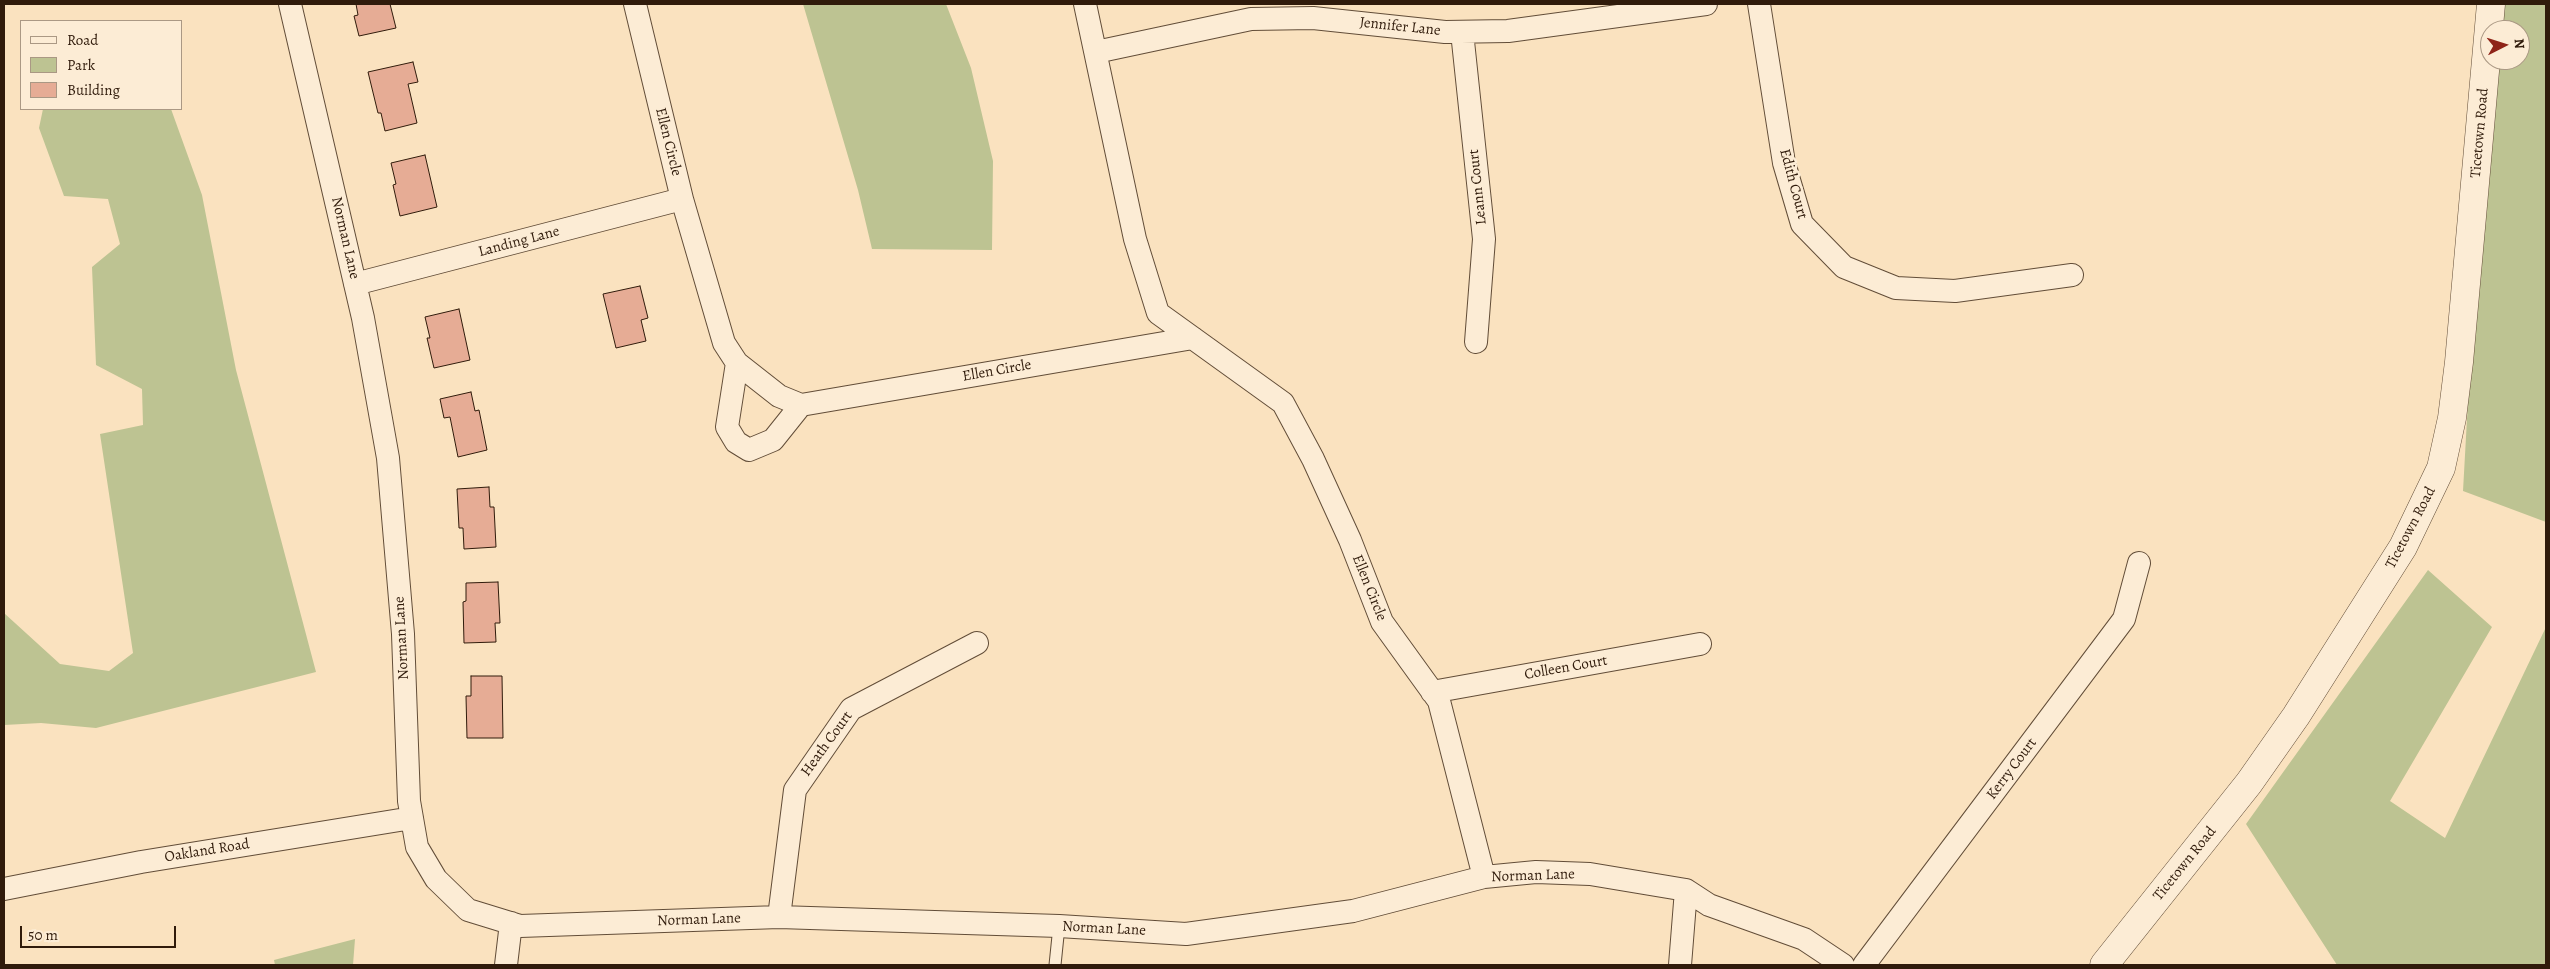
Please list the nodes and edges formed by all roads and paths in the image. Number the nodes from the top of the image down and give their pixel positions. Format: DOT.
graph roads {
  1 [pos="290,4"];
  2 [pos="635,4"];
  3 [pos="1085,4"];
  4 [pos="1706,4"];
  5 [pos="1759,4"];
  6 [pos="2491,4"];
  7 [pos="1462,32"];
  8 [pos="1096,52"];
  9 [pos="682,199"];
  10 [pos="2072,275"];
  11 [pos="355,284"];
  12 [pos="1192,338"];
  13 [pos="1476,342"];
  14 [pos="737,363"];
  15 [pos="801,405"];
  16 [pos="2139,563"];
  17 [pos="976,643"];
  18 [pos="1700,644"];
  19 [pos="1432,692"];
  20 [pos="412,818"];
  21 [pos="1484,877"];
  22 [pos="4,889"];
  23 [pos="1686,890"];
  24 [pos="779,917"];
  25 [pos="511,923"];
  26 [pos="1059,926"];
  27 [pos="506,965"];
  28 [pos="1055,965"];
  29 [pos="1680,965"];
  30 [pos="1844,965"];
  31 [pos="1864,965"];
  32 [pos="2104,965"];
  1 -- 11 [label="street, Norman Lane"];
  2 -- 9 [label="street, Ellen Circle"];
  3 -- 8 [label="street, Ellen Circle"];
  4 -- 7 [label="street, Jennifer Lane"];
  5 -- 10 [label="street, Edith Court"];
  6 -- 32 [label="street, Ticetown Road"];
  7 -- 8 [label="street, Jennifer Lane"];
  7 -- 13 [label="street, Leann Court"];
  8 -- 12 [label="street, Ellen Circle"];
  9 -- 11 [label="street, Landing Lane"];
  9 -- 14 [label="street, Ellen Circle"];
  11 -- 20 [label="street, Norman Lane"];
  12 -- 15 [label="street, Ellen Circle"];
  12 -- 19 [label="street, Ellen Circle"];
  14 -- 15 [label="street, Ellen Circle"];
  14 -- 15 [label="street"];
  16 -- 31 [label="street, Kerry Court"];
  17 -- 24 [label="street, Heath Court"];
  18 -- 19 [label="street, Colleen Court"];
  19 -- 21 [label="street, Ellen Circle"];
  20 -- 22 [label="street, Oakland Road"];
  20 -- 25 [label="street, Norman Lane"];
  21 -- 23 [label="street, Norman Lane"];
  21 -- 26 [label="street, Norman Lane"];
  23 -- 29 [label="street"];
  23 -- 30 [label="street, Norman Lane"];
  24 -- 25 [label="street, Norman Lane"];
  24 -- 26 [label="street, Norman Lane"];
  25 -- 27 [label="street"];
  26 -- 28 [label="lane"];
}
